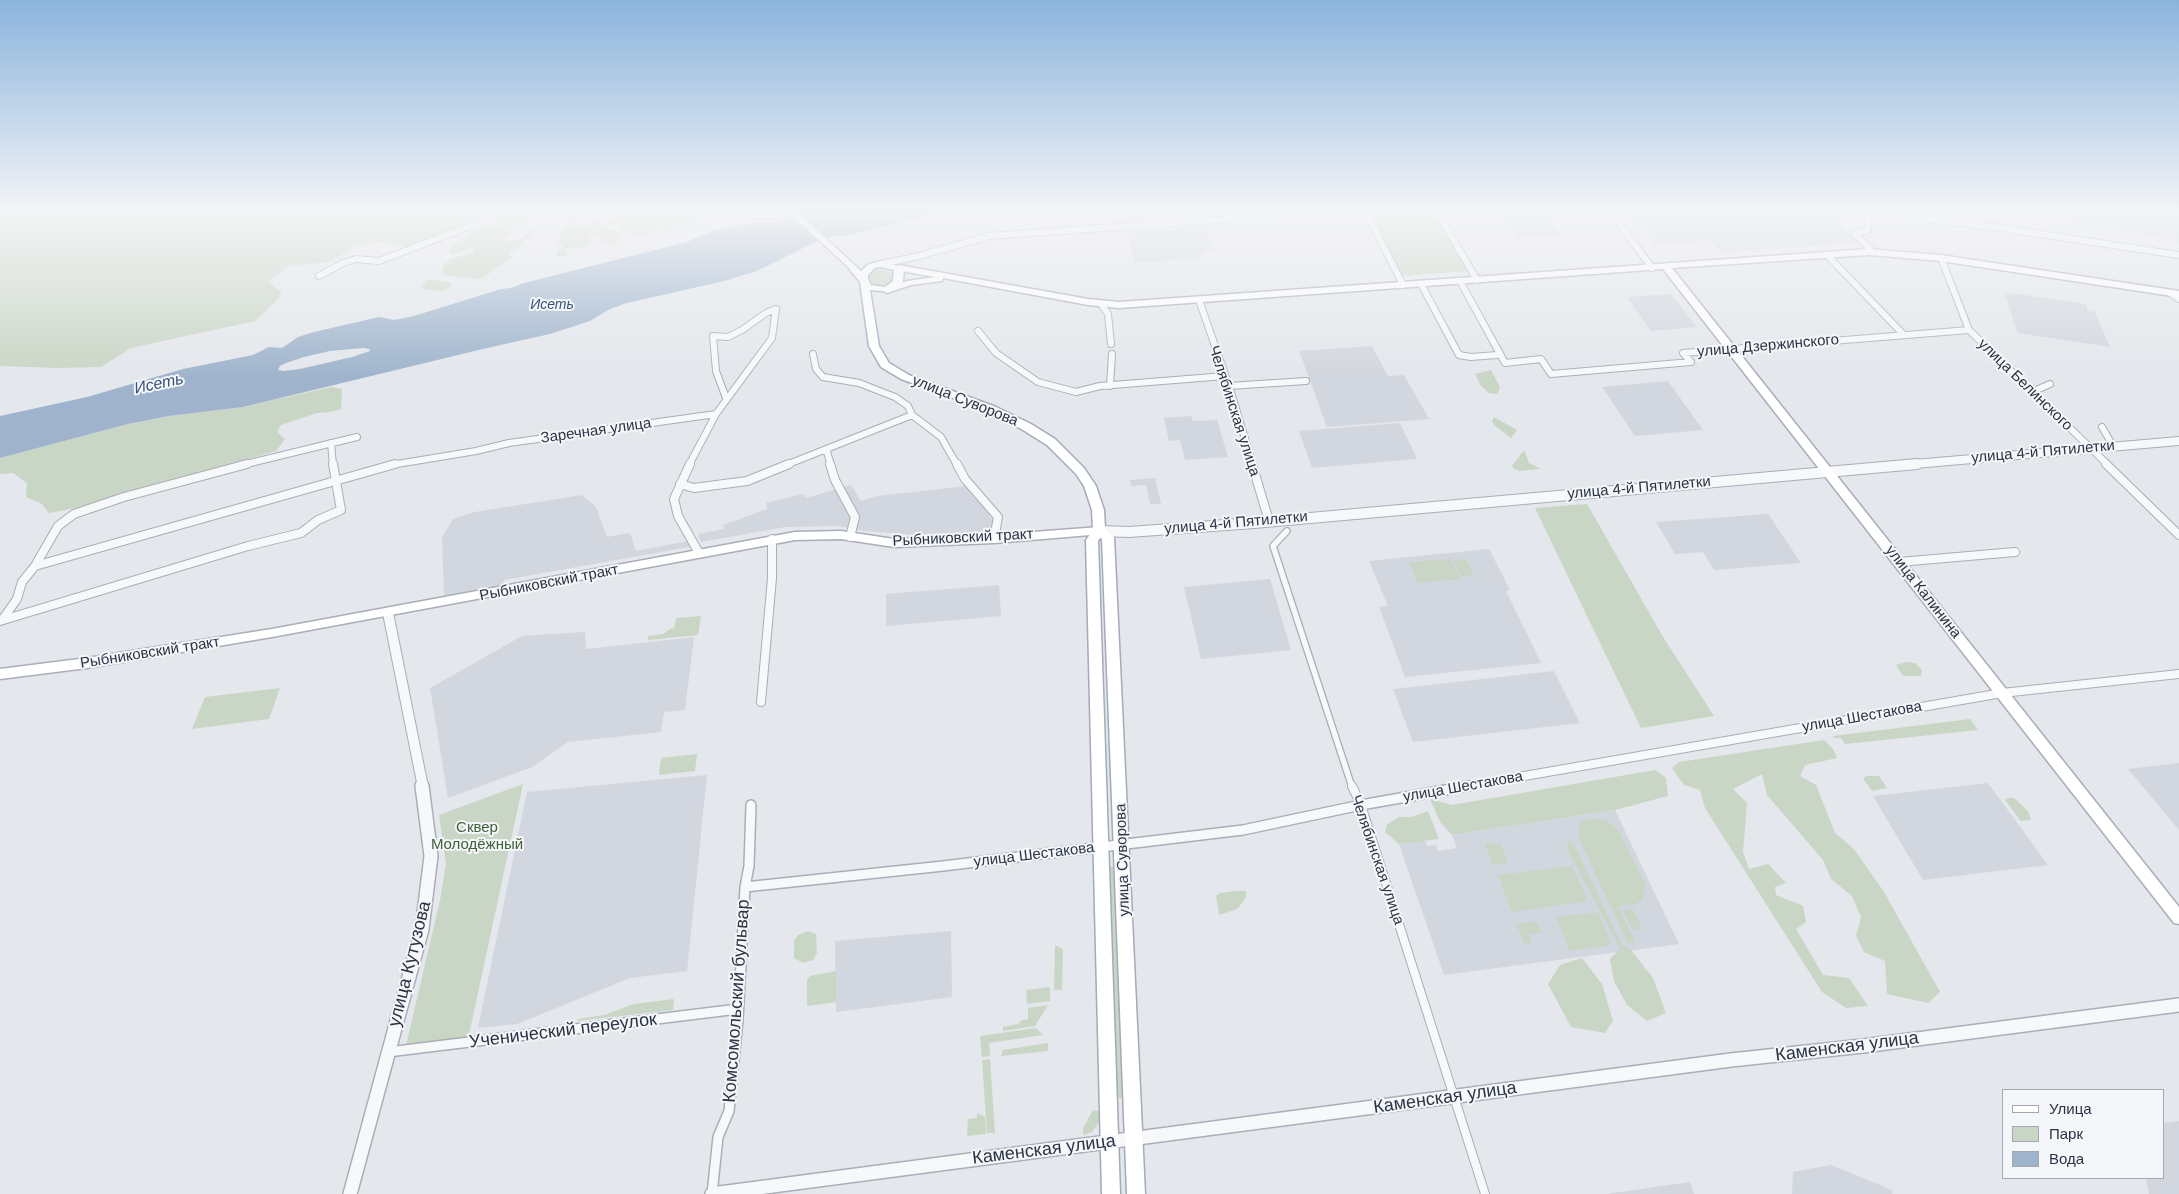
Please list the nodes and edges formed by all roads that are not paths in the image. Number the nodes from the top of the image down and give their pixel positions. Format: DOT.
graph roads {
  1 [pos="337,266"];
  2 [pos="851,266"];
  3 [pos="876,266"];
  4 [pos="889,266"];
  5 [pos="1393,266"];
  6 [pos="1469,266"];
  7 [pos="1666,266"];
  8 [pos="1670,266"];
  9 [pos="1837,266"];
  10 [pos="1944,266"];
  11 [pos="1991,266"];
  12 [pos="899,268"];
  13 [pos="1652,268"];
  14 [pos="319,276"];
  15 [pos="966,280"];
  16 [pos="1477,280"];
  17 [pos="863,281"];
  18 [pos="1460,281"];
  19 [pos="1420,284"];
  20 [pos="1403,285"];
  21 [pos="887,290"];
  22 [pos="2174,294"];
  23 [pos="2179,299"];
  24 [pos="1199,300"];
  25 [pos="1102,305"];
  26 [pos="1119,305"];
  27 [pos="1108,314"];
  28 [pos="870,316"];
  29 [pos="1968,330"];
  30 [pos="978,331"];
  31 [pos="1904,335"];
  32 [pos="1111,344"];
  33 [pos="1731,349"];
  34 [pos="1500,353"];
  35 [pos="813,354"];
  36 [pos="1112,354"];
  37 [pos="1225,376"];
  38 [pos="1306,381"];
  39 [pos="2050,384"];
  40 [pos="1110,386"];
  41 [pos="1228,386"];
  42 [pos="2032,392"];
  43 [pos="726,398"];
  44 [pos="716,414"];
  45 [pos="912,415"];
  46 [pos="2102,427"];
  47 [pos="357,437"];
  48 [pos="2179,441"];
  49 [pos="331,443"];
  50 [pos="2113,446"];
  51 [pos="2090,448"];
  52 [pos="826,449"];
  53 [pos="1828,471"];
  54 [pos="335,482"];
  55 [pos="680,484"];
  56 [pos="1269,521"];
  57 [pos="1099,531"];
  58 [pos="1287,531"];
  59 [pos="2179,535"];
  60 [pos="850,537"];
  61 [pos="772,539"];
  62 [pos="994,539"];
  63 [pos="2015,552"];
  64 [pos="699,553"];
  65 [pos="1898,562"];
  66 [pos="34,566"];
  67 [pos="388,613"];
  68 [pos="1,621"];
  69 [pos="0,674"];
  70 [pos="2179,674"];
  71 [pos="2002,693"];
  72 [pos="761,702"];
  73 [pos="751,805"];
  74 [pos="1361,805"];
  75 [pos="1122,844"];
  76 [pos="1101,846"];
  77 [pos="745,887"];
  78 [pos="2179,918"];
  79 [pos="2179,1005"];
  80 [pos="738,1009"];
  81 [pos="388,1052"];
  82 [pos="1454,1097"];
  83 [pos="1134,1139"];
  84 [pos="1110,1142"];
  85 [pos="350,1194"];
  86 [pos="712,1194"];
  87 [pos="1111,1194"];
  88 [pos="1136,1194"];
  89 [pos="1485,1194"];
  1 -- 14 [label="street"];
  2 -- 17 [label="main road"];
  3 -- 17 [label="main road"];
  4 -- 12 [label="main road"];
  5 -- 20 [label="street"];
  6 -- 16 [label="street"];
  7 -- 8 [label="main road"];
  7 -- 13 [label="main road"];
  7 -- 33 [label="main road, улица Калинина"];
  9 -- 31 [label="street"];
  10 -- 29 [label="street, улица Белинского"];
  11 -- 22 [label="main road"];
  12 -- 15 [label="main road"];
  12 -- 21 [label="main road"];
  13 -- 16 [label="main road"];
  15 -- 21 [label="main road"];
  15 -- 25 [label="main road"];
  16 -- 18 [label="main road"];
  17 -- 21 [label="main road"];
  17 -- 28 [label="main road, улица Суворова"];
  18 -- 19 [label="main road"];
  18 -- 34 [label="street"];
  19 -- 20 [label="main road"];
  19 -- 34 [label="street"];
  20 -- 24 [label="main road"];
  21 -- 28 [label="main road"];
  22 -- 23 [label="street"];
  24 -- 26 [label="main road"];
  24 -- 37 [label="street, Челябинская улица"];
  25 -- 26 [label="main road"];
  25 -- 27 [label="street"];
  26 -- 27 [label="street"];
  27 -- 32 [label="street"];
  28 -- 57 [label="main road, улица Суворова"];
  29 -- 31 [label="street, улица Дзержинского"];
  29 -- 42 [label="street, улица Белинского"];
  30 -- 40 [label="street"];
  31 -- 33 [label="street, улица Дзержинского"];
  33 -- 34 [label="street, улица Дзержинского"];
  33 -- 53 [label="main road, улица Калинина"];
  35 -- 45 [label="street"];
  36 -- 40 [label="street"];
  37 -- 40 [label="street"];
  37 -- 41 [label="street, Челябинская улица"];
  38 -- 41 [label="street"];
  39 -- 42 [label="street"];
  41 -- 56 [label="street, Челябинская улица"];
  42 -- 51 [label="street, улица Белинского"];
  43 -- 43 [label="street"];
  43 -- 44 [label="street"];
  44 -- 54 [label="street, Заречная улица"];
  44 -- 55 [label="street"];
  45 -- 52 [label="street"];
  45 -- 62 [label="street"];
  46 -- 50 [label="street"];
  47 -- 49 [label="street"];
  48 -- 50 [label="street, улица 4-й Пятилетки"];
  49 -- 54 [label="street"];
  49 -- 66 [label="street"];
  50 -- 51 [label="street, улица 4-й Пятилетки"];
  51 -- 53 [label="street, улица 4-й Пятилетки"];
  51 -- 59 [label="street, улица Белинского"];
  52 -- 55 [label="street"];
  52 -- 60 [label="street"];
  53 -- 56 [label="street, улица 4-й Пятилетки"];
  53 -- 65 [label="main road, улица Калинина"];
  54 -- 66 [label="street, Заречная улица"];
  54 -- 68 [label="street"];
  55 -- 64 [label="street"];
  56 -- 57 [label="street, улица 4-й Пятилетки"];
  57 -- 62 [label="main road, Рыбниковский тракт"];
  57 -- 75 [label="main road, улица Суворова"];
  57 -- 76 [label="main road, улица Суворова"];
  58 -- 74 [label="street, Челябинская улица"];
  60 -- 61 [label="main road, Рыбниковский тракт"];
  60 -- 62 [label="main road, Рыбниковский тракт"];
  61 -- 64 [label="main road, Рыбниковский тракт"];
  61 -- 72 [label="street"];
  63 -- 65 [label="street"];
  64 -- 67 [label="main road, Рыбниковский тракт"];
  65 -- 71 [label="main road, улица Калинина"];
  66 -- 68 [label="street"];
  67 -- 69 [label="main road, Рыбниковский тракт"];
  67 -- 81 [label="street, улица Кутузова"];
  70 -- 71 [label="street, улица Шестакова"];
  71 -- 74 [label="street, улица Шестакова"];
  71 -- 78 [label="main road, улица Калинина"];
  73 -- 77 [label="street, Комсомольский бульвар"];
  74 -- 75 [label="street, улица Шестакова"];
  74 -- 82 [label="street, Челябинская улица"];
  75 -- 76 [label="street, улица Шестакова"];
  75 -- 83 [label="main road, улица Суворова"];
  76 -- 77 [label="street, улица Шестакова"];
  76 -- 84 [label="main road, улица Суворова"];
  77 -- 80 [label="street, Комсомольский бульвар"];
  79 -- 82 [label="street, Каменская улица"];
  80 -- 81 [label="street, Ученический переулок"];
  80 -- 86 [label="street, Комсомольский бульвар"];
  81 -- 85 [label="street, улица Кутузова"];
  82 -- 83 [label="street, Каменская улица"];
  82 -- 89 [label="street, Челябинская улица"];
  83 -- 84 [label="street, Каменская улица"];
  83 -- 88 [label="main road, улица Суворова"];
  84 -- 86 [label="street, Каменская улица"];
  84 -- 87 [label="main road, улица Суворова"];
}
